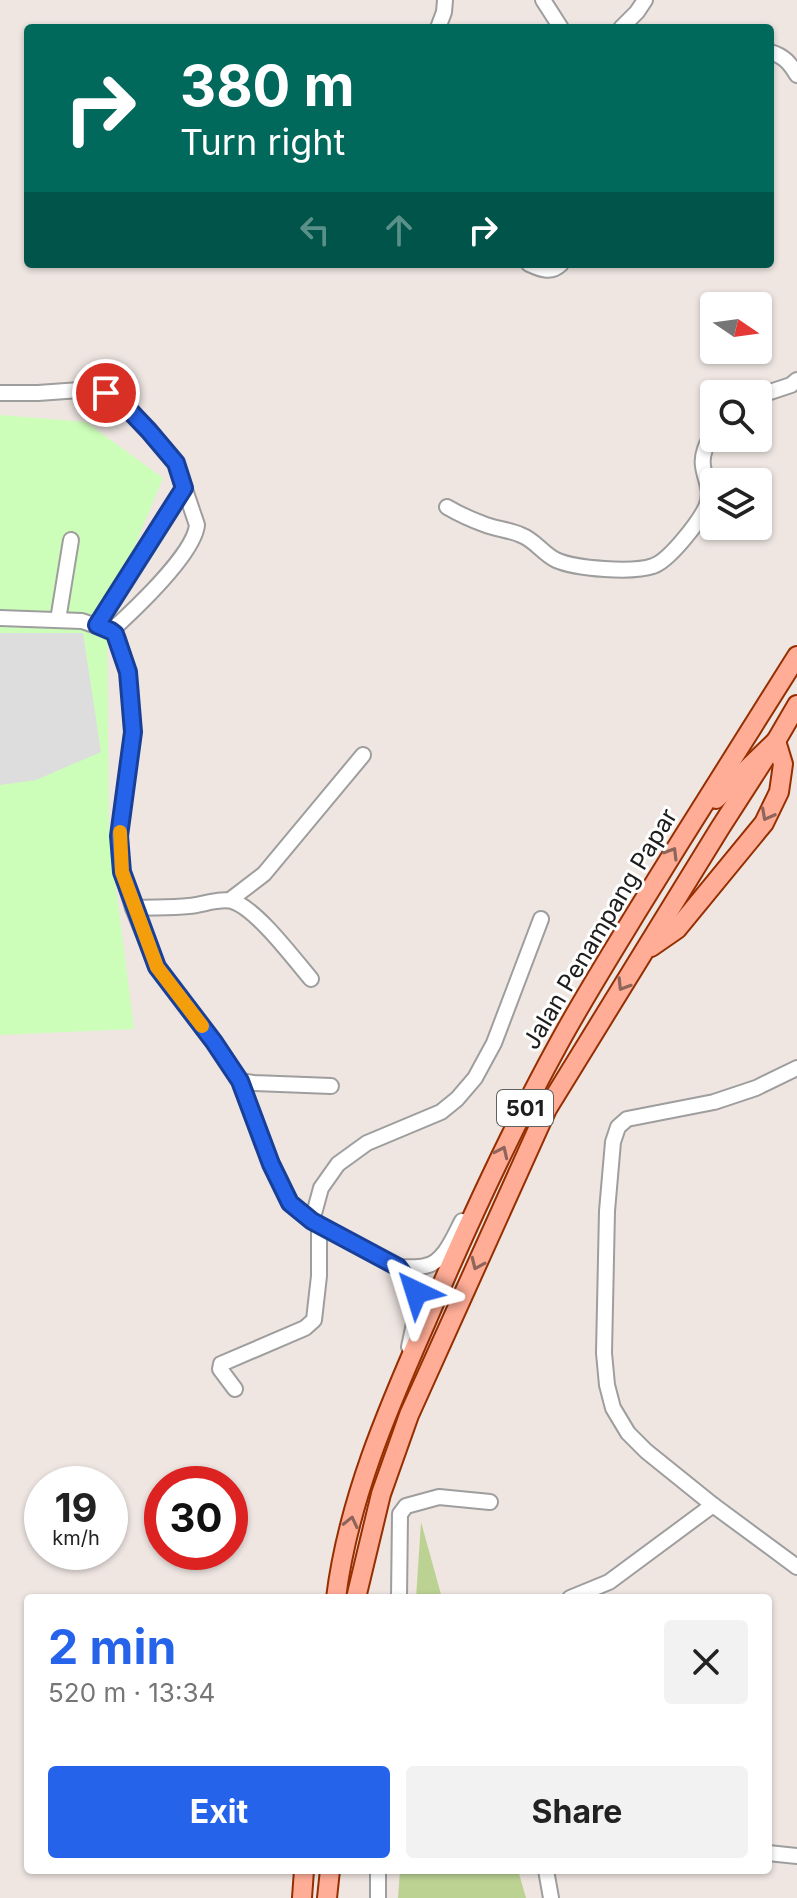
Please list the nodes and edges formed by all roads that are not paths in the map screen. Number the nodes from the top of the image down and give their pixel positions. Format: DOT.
graph roads {
  1 [pos="445,0"];
  2 [pos="543,0"];
  3 [pos="645,0"];
  4 [pos="440,24"];
  5 [pos="558,24"];
  6 [pos="625,24"];
  7 [pos="774,54"];
  8 [pos="797,75"];
  9 [pos="537,268"];
  10 [pos="557,268"];
  11 [pos="797,380"];
  12 [pos="772,391"];
  13 [pos="0,393"];
  14 [pos="705,452"];
  15 [pos="184,488"];
  16 [pos="447,507"];
  17 [pos="71,540"];
  18 [pos="0,618"];
  19 [pos="58,620"];
  20 [pos="104,628"];
  21 [pos="797,656"];
  22 [pos="797,705"];
  23 [pos="776,741"];
  24 [pos="363,755"];
  25 [pos="689,827"];
  26 [pos="230,900"];
  27 [pos="133,908"];
  28 [pos="541,919"];
  29 [pos="643,952"];
  30 [pos="311,979"];
  31 [pos="797,1068"];
  32 [pos="240,1081"];
  33 [pos="331,1086"];
  34 [pos="485,1189"];
  35 [pos="316,1223"];
  36 [pos="398,1267"];
  37 [pos="401,1380"];
  38 [pos="235,1389"];
  39 [pos="490,1502"];
  40 [pos="713,1505"];
  41 [pos="797,1567"];
  42 [pos="336,1594"];
  43 [pos="357,1594"];
  44 [pos="399,1594"];
  45 [pos="580,1594"];
  46 [pos="772,1853"];
  47 [pos="797,1856"];
  48 [pos="304,1874"];
  49 [pos="330,1874"];
  50 [pos="378,1874"];
  51 [pos="547,1874"];
  52 [pos="302,1898"];
  53 [pos="327,1898"];
  54 [pos="378,1898"];
  55 [pos="551,1898"];
  1 -- 4 [label="street"];
  2 -- 5 [label="street"];
  3 -- 6 [label="street"];
  7 -- 8 [label="street"];
  9 -- 10 [label="street"];
  11 -- 12 [label="street"];
  13 -- 15 [label="street"];
  14 -- 16 [label="street"];
  15 -- 20 [label="street"];
  15 -- 20 [label="street"];
  17 -- 19 [label="street"];
  18 -- 19 [label="street"];
  19 -- 20 [label="street"];
  20 -- 27 [label="street"];
  21 -- 25 [label="main road, Jalan Penampang Papar / 501"];
  22 -- 23 [label="main road, Jalan Penampang Papar / 501"];
  23 -- 25 [label="main road"];
  23 -- 29 [label="main road, Jalan Penampang Papar / 501"];
  23 -- 29 [label="main road, one-way"];
  24 -- 26 [label="street"];
  34 -- 25 [label="main road, Jalan Penampang Papar / 501, one-way"];
  26 -- 27 [label="street"];
  26 -- 30 [label="street"];
  27 -- 32 [label="street"];
  28 -- 35 [label="street"];
  29 -- 43 [label="main road, Jalan Penampang Papar / 501, one-way"];
  31 -- 40 [label="street"];
  32 -- 33 [label="street"];
  32 -- 35 [label="street"];
  34 -- 36 [label="street"];
  34 -- 37 [label="main road, Jalan Penampang Papar / 501"];
  35 -- 36 [label="street"];
  35 -- 38 [label="street"];
  36 -- 37 [label="street"];
  42 -- 37 [label="main road, Jalan Penampang Papar / 501, one-way"];
  39 -- 44 [label="street"];
  40 -- 41 [label="street"];
  40 -- 45 [label="street"];
  46 -- 47 [label="street"];
  48 -- 52 [label="main road"];
  49 -- 53 [label="main road"];
  50 -- 54 [label="street"];
  51 -- 55 [label="street"];
}
